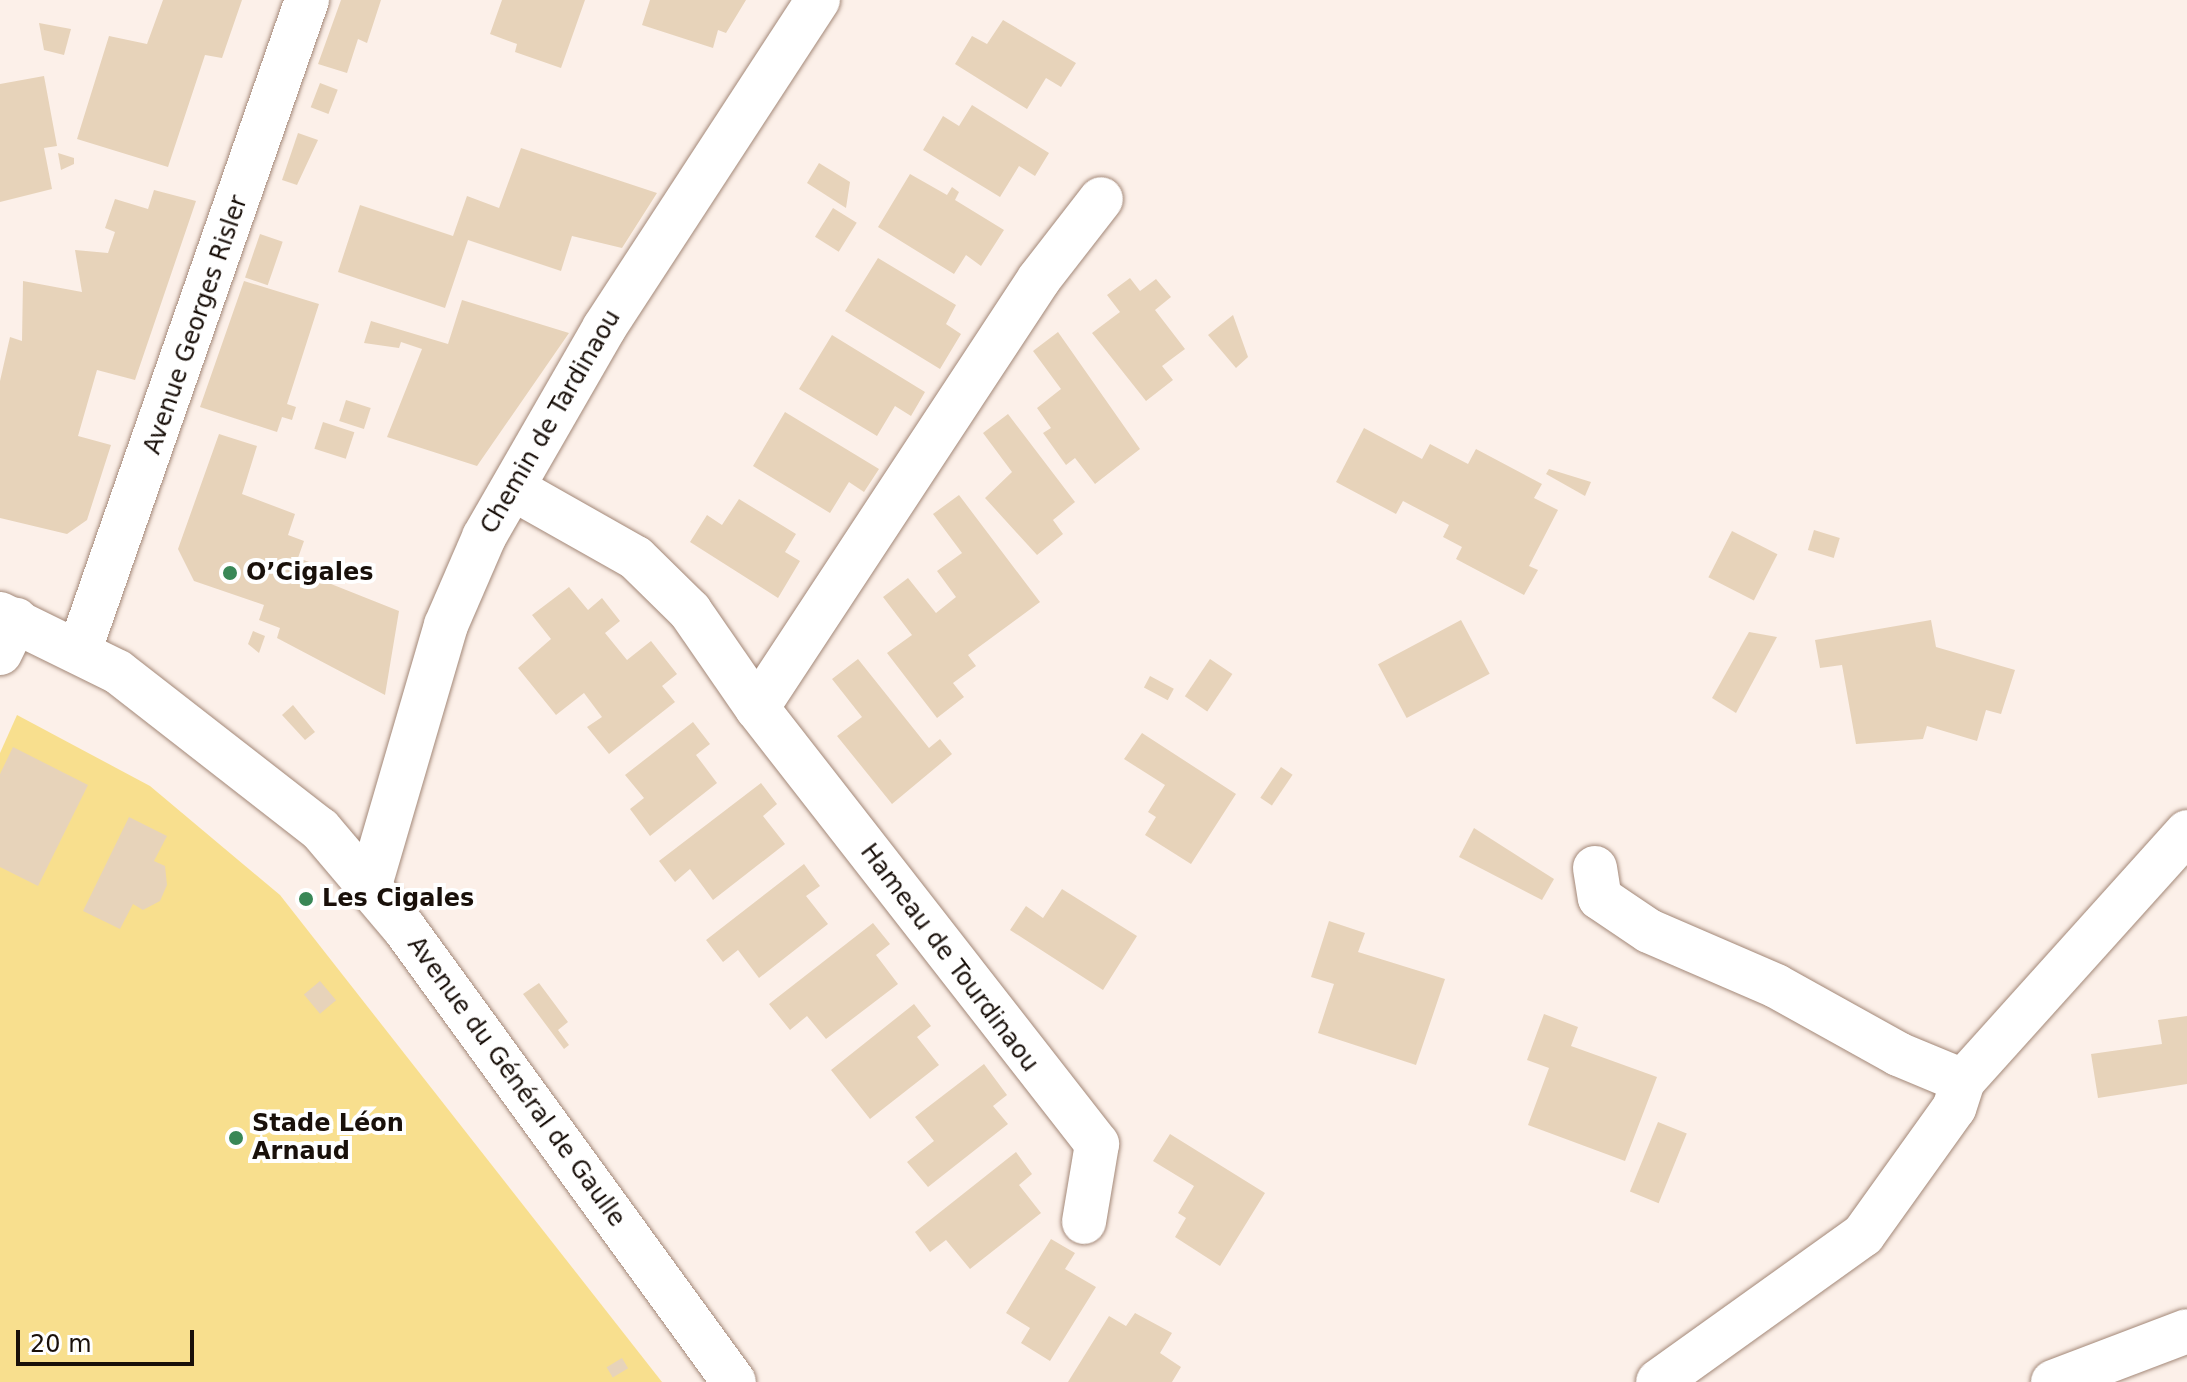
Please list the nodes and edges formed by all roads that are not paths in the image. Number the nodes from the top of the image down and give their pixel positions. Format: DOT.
graph roads {
  1 [pos="307,0"];
  2 [pos="818,0"];
  3 [pos="1101,199"];
  4 [pos="514,489"];
  5 [pos="5,629"];
  6 [pos="80,649"];
  7 [pos="757,708"];
  8 [pos="2187,832"];
  9 [pos="1595,868"];
  10 [pos="370,885"];
  11 [pos="1963,1081"];
  12 [pos="1084,1222"];
  13 [pos="2187,1331"];
  14 [pos="734,1382"];
  15 [pos="1658,1382"];
  16 [pos="2053,1382"];
  1 -- 6 [label="street, Avenue Georges Risler"];
  2 -- 4 [label="street, Chemin de Tardinaou"];
  3 -- 7 [label="street"];
  4 -- 7 [label="street, Hameau de Tourdinaou"];
  4 -- 10 [label="street, Chemin de Tardinaou"];
  5 -- 6 [label="street, Avenue du Général de Gaulle"];
  6 -- 10 [label="street, Avenue du Général de Gaulle"];
  7 -- 12 [label="street, Hameau de Tourdinaou"];
  8 -- 11 [label="street"];
  9 -- 11 [label="street"];
  10 -- 14 [label="street, Avenue du Général de Gaulle"];
  11 -- 15 [label="street"];
  13 -- 16 [label="street"];
}
